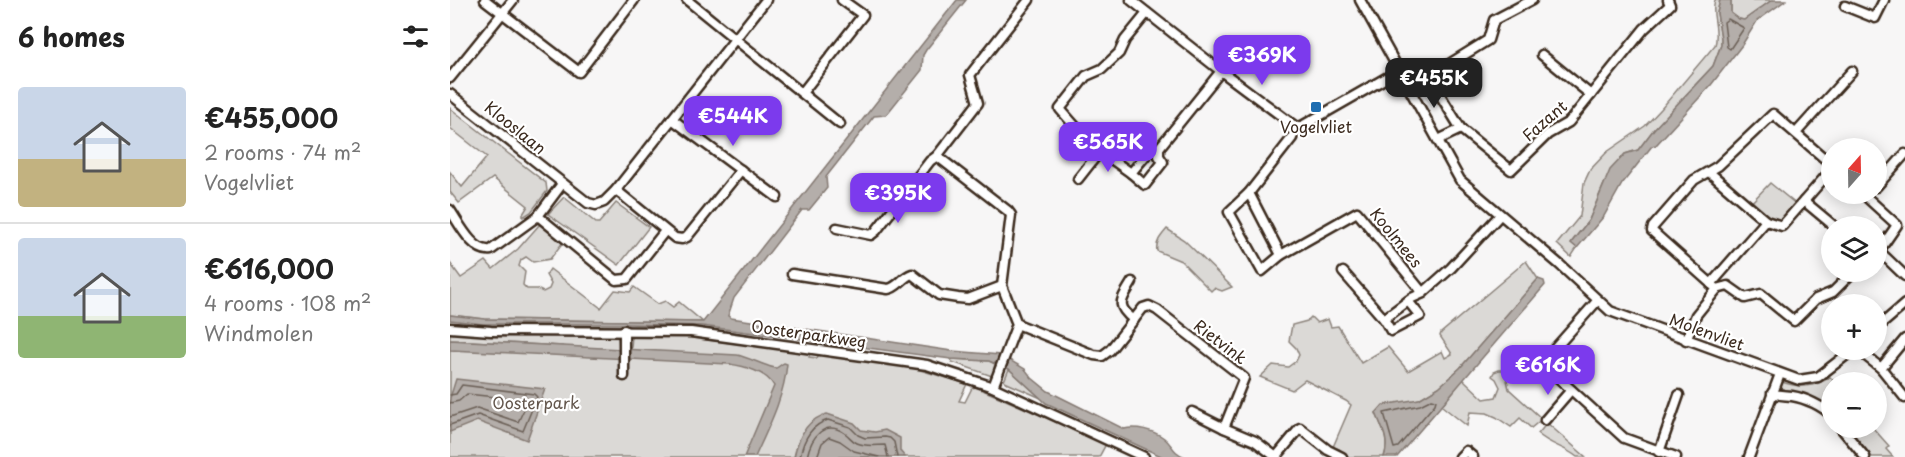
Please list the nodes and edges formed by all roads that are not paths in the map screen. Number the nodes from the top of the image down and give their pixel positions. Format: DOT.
graph roads {
  1 [pos="485,0"];
  2 [pos="513,0"];
  3 [pos="634,0"];
  4 [pos="687,0"];
  5 [pos="766,0"];
  6 [pos="842,0"];
  7 [pos="1029,0"];
  8 [pos="1131,0"];
  9 [pos="1360,0"];
  10 [pos="1532,0"];
  11 [pos="1668,0"];
  12 [pos="1884,0"];
  13 [pos="1845,6"];
  14 [pos="502,13"];
  15 [pos="1147,13"];
  16 [pos="736,38"];
  17 [pos="1542,55"];
  18 [pos="1400,70"];
  19 [pos="1221,71"];
  20 [pos="1852,71"];
  21 [pos="450,78"];
  22 [pos="802,93"];
  23 [pos="450,94"];
  24 [pos="1591,95"];
  25 [pos="672,119"];
  26 [pos="840,124"];
  27 [pos="1296,127"];
  28 [pos="1461,129"];
  29 [pos="1796,133"];
  30 [pos="1438,141"];
  31 [pos="1159,148"];
  32 [pos="1100,151"];
  33 [pos="1905,154"];
  34 [pos="937,156"];
  35 [pos="1821,157"];
  36 [pos="741,170"];
  37 [pos="1709,172"];
  38 [pos="1131,173"];
  39 [pos="1887,174"];
  40 [pos="1078,179"];
  41 [pos="1821,180"];
  42 [pos="562,184"];
  43 [pos="616,190"];
  44 [pos="1249,193"];
  45 [pos="777,197"];
  46 [pos="1804,201"];
  47 [pos="1877,204"];
  48 [pos="450,210"];
  49 [pos="1500,215"];
  50 [pos="538,216"];
  51 [pos="1822,216"];
  52 [pos="1766,221"];
  53 [pos="1901,225"];
  54 [pos="837,228"];
  55 [pos="666,231"];
  56 [pos="1887,241"];
  57 [pos="1281,255"];
  58 [pos="1887,259"];
  59 [pos="1343,272"];
  60 [pos="792,274"];
  61 [pos="1905,276"];
  62 [pos="1132,282"];
  63 [pos="1843,282"];
  64 [pos="1002,286"];
  65 [pos="1714,286"];
  66 [pos="1423,293"];
  67 [pos="1598,300"];
  68 [pos="1408,301"];
  69 [pos="1905,304"];
  70 [pos="1384,319"];
  71 [pos="1134,320"];
  72 [pos="1887,320"];
  73 [pos="1017,324"];
  74 [pos="450,328"];
  75 [pos="624,330"];
  76 [pos="1905,339"];
  77 [pos="1686,340"];
  78 [pos="1840,360"];
  79 [pos="1871,360"];
  80 [pos="1881,368"];
  81 [pos="1780,374"];
  82 [pos="624,376"];
  83 [pos="993,387"];
  84 [pos="1571,390"];
  85 [pos="1772,393"];
  86 [pos="1679,395"];
  87 [pos="1905,398"];
  88 [pos="1821,407"];
  89 [pos="1192,412"];
  90 [pos="1545,420"];
  91 [pos="1224,428"];
  92 [pos="1849,438"];
  93 [pos="1659,452"];
  94 [pos="1144,457"];
  95 [pos="1342,457"];
  96 [pos="1460,457"];
  97 [pos="1473,457"];
  98 [pos="1676,457"];
  99 [pos="1749,457"];
  100 [pos="1865,457"];
  1 -- 14 [label="street"];
  2 -- 14 [label="street"];
  3 -- 14 [label="street"];
  4 -- 16 [label="street"];
  5 -- 16 [label="street"];
  6 -- 22 [label="street"];
  7 -- 34 [label="street"];
  8 -- 15 [label="street"];
  9 -- 18 [label="street"];
  10 -- 28 [label="street, Fazant"];
  11 -- 24 [label="street, Fazant"];
  12 -- 13 [label="street"];
  14 -- 21 [label="street"];
  15 -- 19 [label="street"];
  15 -- 32 [label="street"];
  16 -- 22 [label="street"];
  16 -- 25 [label="street"];
  17 -- 24 [label="street, Fazant"];
  18 -- 27 [label="street"];
  18 -- 30 [label="street"];
  19 -- 27 [label="street"];
  19 -- 31 [label="street"];
  20 -- 29 [label="street"];
  22 -- 26 [label="street"];
  23 -- 42 [label="street, Klooslaan"];
  24 -- 28 [label="street, Fazant"];
  25 -- 36 [label="street"];
  25 -- 43 [label="street"];
  27 -- 44 [label="street, Koolmees"];
  28 -- 30 [label="street"];
  29 -- 35 [label="street"];
  29 -- 37 [label="street"];
  30 -- 49 [label="street"];
  31 -- 38 [label="street"];
  31 -- 38 [label="street"];
  32 -- 38 [label="street"];
  32 -- 40 [label="street"];
  33 -- 39 [label="street"];
  34 -- 54 [label="street"];
  34 -- 64 [label="street"];
  36 -- 45 [label="street"];
  36 -- 55 [label="street"];
  37 -- 52 [label="street"];
  37 -- 65 [label="street"];
  41 -- 46 [label="street"];
  42 -- 43 [label="street, Klooslaan"];
  42 -- 50 [label="street"];
  43 -- 55 [label="street"];
  44 -- 57 [label="street"];
  44 -- 57 [label="street, Koolmees"];
  46 -- 51 [label="street"];
  46 -- 52 [label="street"];
  47 -- 53 [label="street"];
  48 -- 50 [label="street"];
  49 -- 66 [label="street, Koolmees"];
  49 -- 67 [label="street, Molenvliet"];
  50 -- 55 [label="street"];
  52 -- 65 [label="street"];
  53 -- 56 [label="street"];
  57 -- 66 [label="street, Koolmees"];
  58 -- 61 [label="street"];
  59 -- 70 [label="street"];
  60 -- 64 [label="street"];
  62 -- 71 [label="street"];
  63 -- 65 [label="street"];
  64 -- 73 [label="street"];
  65 -- 77 [label="street"];
  66 -- 68 [label="street, Koolmees"];
  67 -- 77 [label="street, Molenvliet"];
  67 -- 84 [label="street"];
  68 -- 70 [label="street, Koolmees"];
  68 -- 70 [label="street"];
  69 -- 72 [label="street"];
  71 -- 73 [label="street, Rietvink"];
  71 -- 91 [label="street, Rietvink"];
  73 -- 83 [label="street"];
  74 -- 75 [label="street, Oosterparkweg"];
  75 -- 82 [label="street"];
  75 -- 83 [label="street, Oosterparkweg"];
  76 -- 80 [label="street"];
  77 -- 81 [label="street, Molenvliet"];
  78 -- 81 [label="street, Molenvliet"];
  79 -- 80 [label="street"];
  80 -- 87 [label="street"];
  81 -- 85 [label="street"];
  83 -- 94 [label="street, Oosterparkweg"];
  84 -- 90 [label="street"];
  84 -- 93 [label="street"];
  85 -- 88 [label="street"];
  85 -- 99 [label="street"];
  86 -- 93 [label="street"];
  89 -- 91 [label="street"];
  91 -- 95 [label="street"];
  92 -- 100 [label="street"];
  93 -- 98 [label="street"];
  96 -- 97 [label="street"];
}
